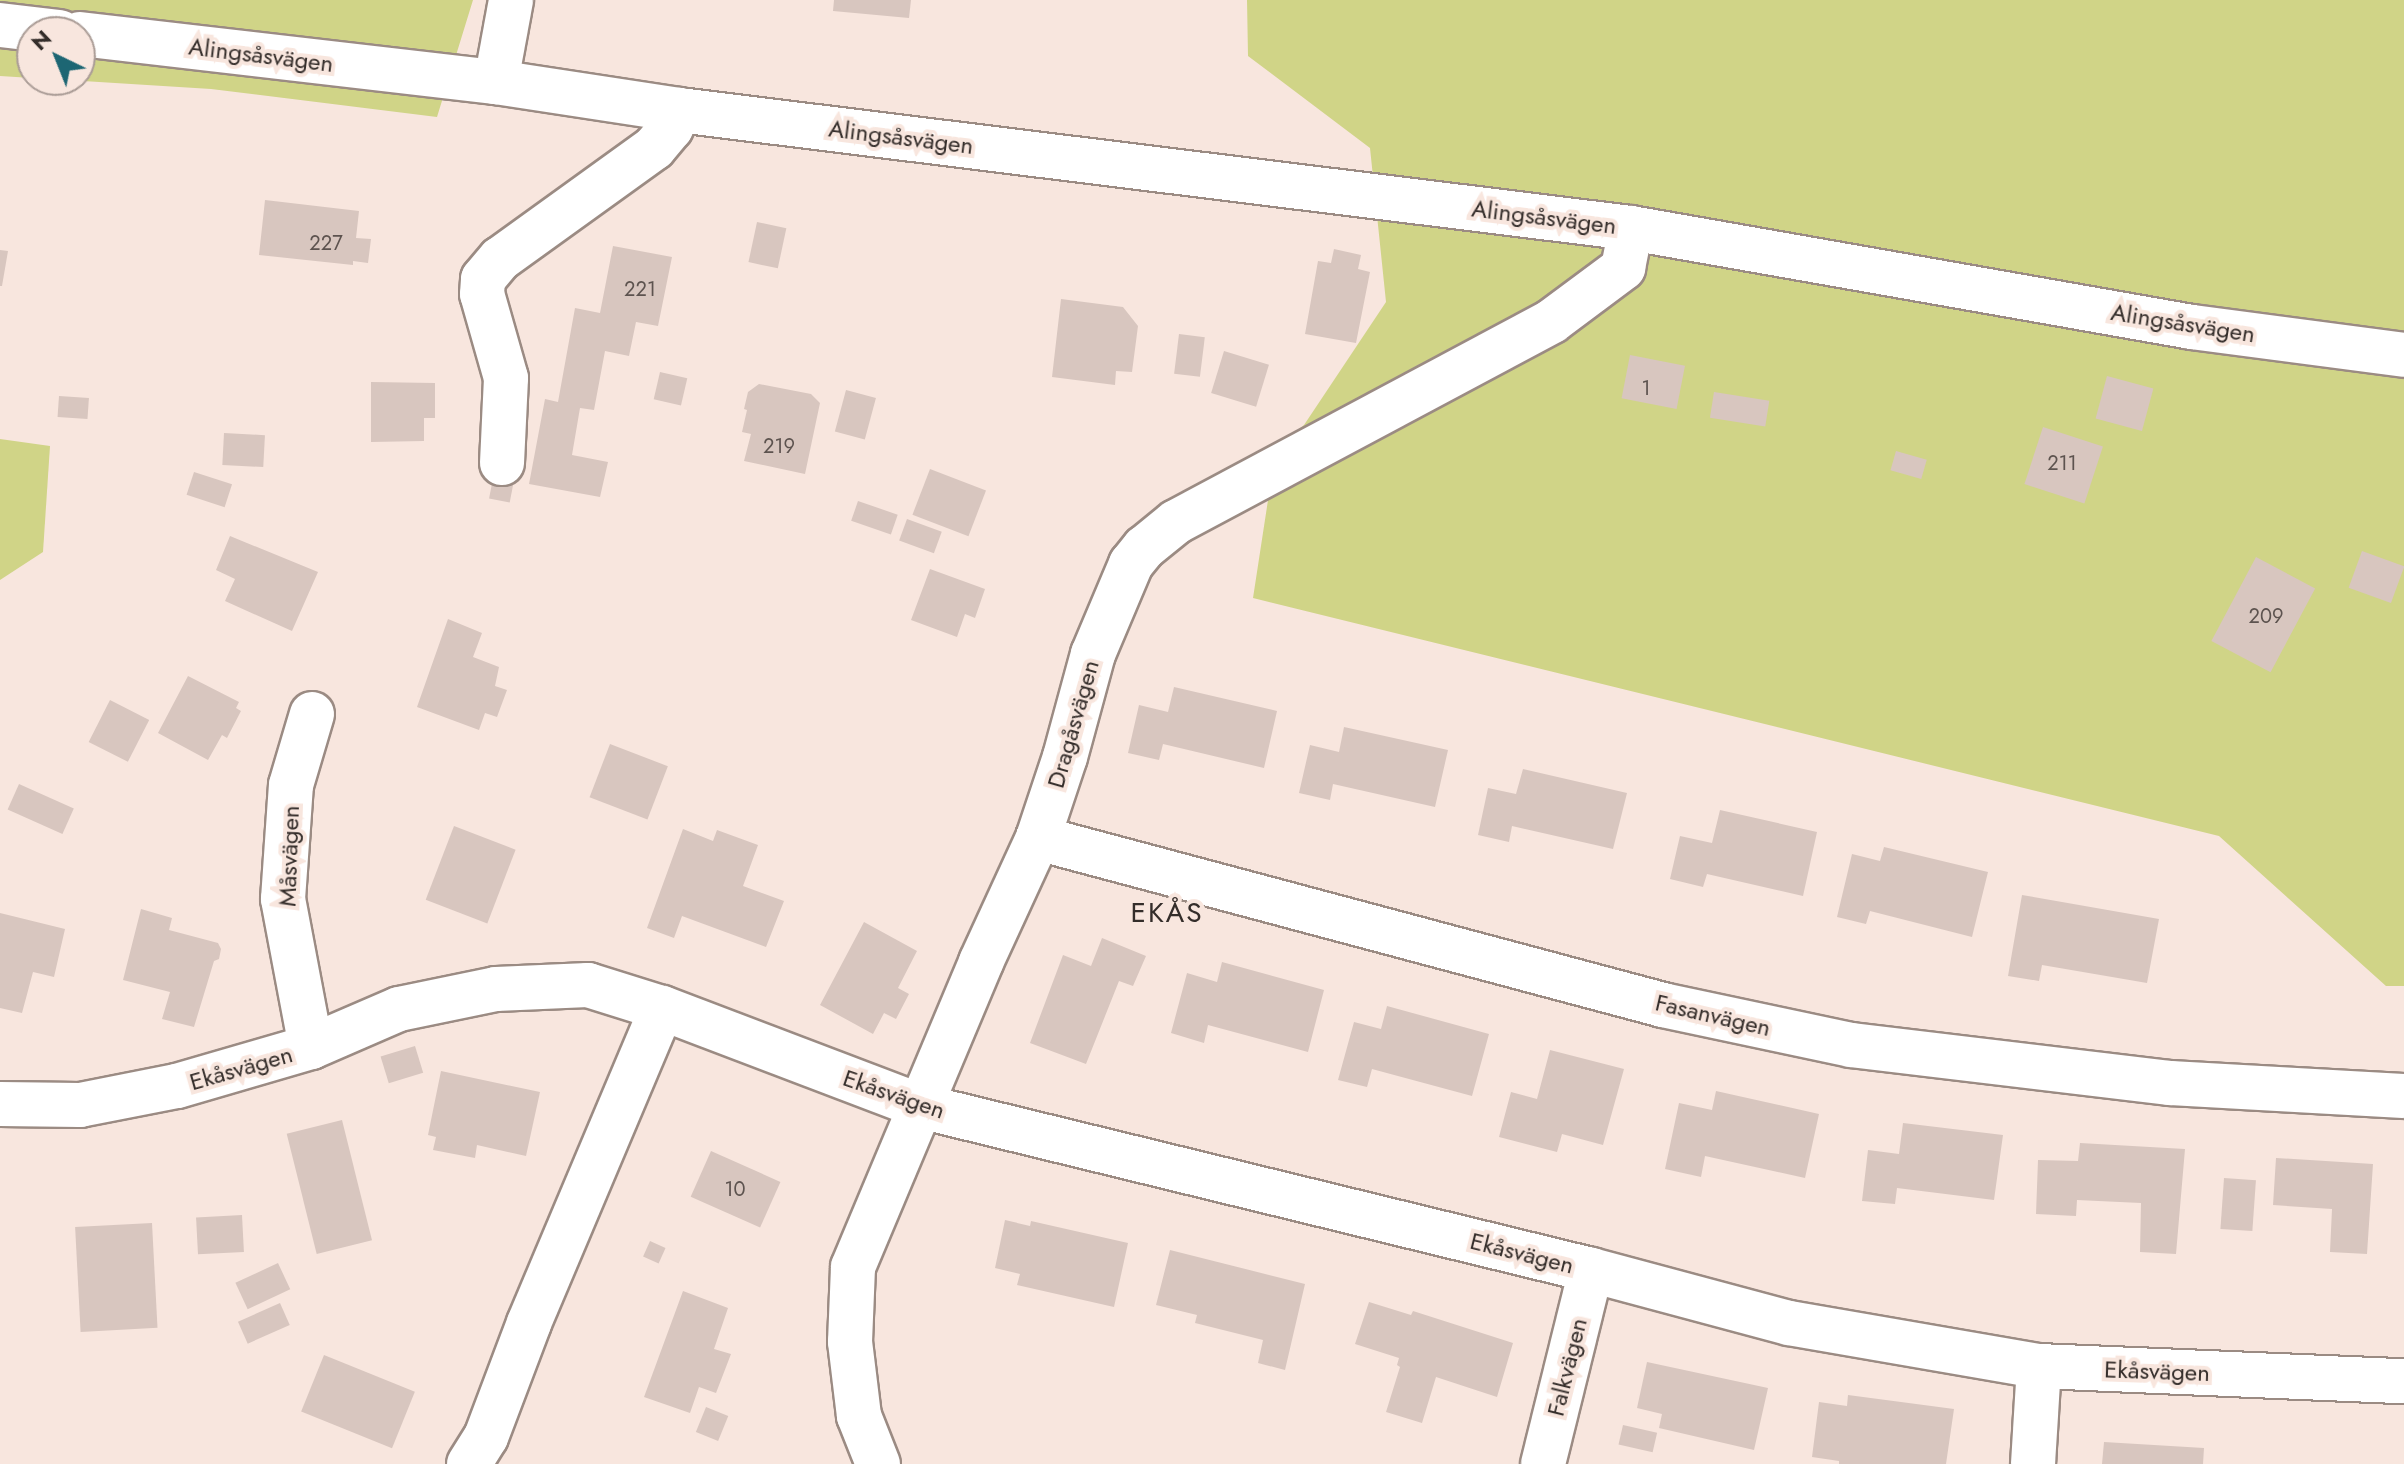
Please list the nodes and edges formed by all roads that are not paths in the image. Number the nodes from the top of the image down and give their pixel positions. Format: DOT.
graph roads {
  1 [pos="511,0"];
  2 [pos="96,36"];
  3 [pos="496,82"];
  4 [pos="679,110"];
  5 [pos="1631,228"];
  6 [pos="2404,355"];
  7 [pos="502,463"];
  8 [pos="312,714"];
  9 [pos="1038,838"];
  10 [pos="662,1008"];
  11 [pos="311,1047"];
  12 [pos="2404,1096"];
  13 [pos="0,1104"];
  14 [pos="920,1106"];
  15 [pos="1591,1270"];
  16 [pos="2039,1366"];
  17 [pos="2404,1381"];
  18 [pos="469,1464"];
  19 [pos="878,1464"];
  20 [pos="1543,1464"];
  21 [pos="2033,1464"];
  1 -- 3 [label="street"];
  2 -- 3 [label="street, Alingsåsvägen"];
  3 -- 4 [label="street, Alingsåsvägen"];
  4 -- 5 [label="street, Alingsåsvägen"];
  4 -- 7 [label="street"];
  5 -- 6 [label="street, Alingsåsvägen"];
  5 -- 9 [label="street, Dragåsvägen"];
  8 -- 11 [label="street, Måsvägen"];
  9 -- 12 [label="street, Fasanvägen"];
  9 -- 14 [label="street, Dragåsvägen"];
  10 -- 11 [label="street, Ekåsvägen"];
  10 -- 14 [label="street, Ekåsvägen"];
  10 -- 18 [label="street"];
  11 -- 13 [label="street, Ekåsvägen"];
  14 -- 15 [label="street, Ekåsvägen"];
  14 -- 19 [label="street, Dragåsvägen"];
  15 -- 16 [label="street, Ekåsvägen"];
  15 -- 20 [label="street, Falkvägen"];
  16 -- 17 [label="street, Ekåsvägen"];
  16 -- 21 [label="street"];
}
